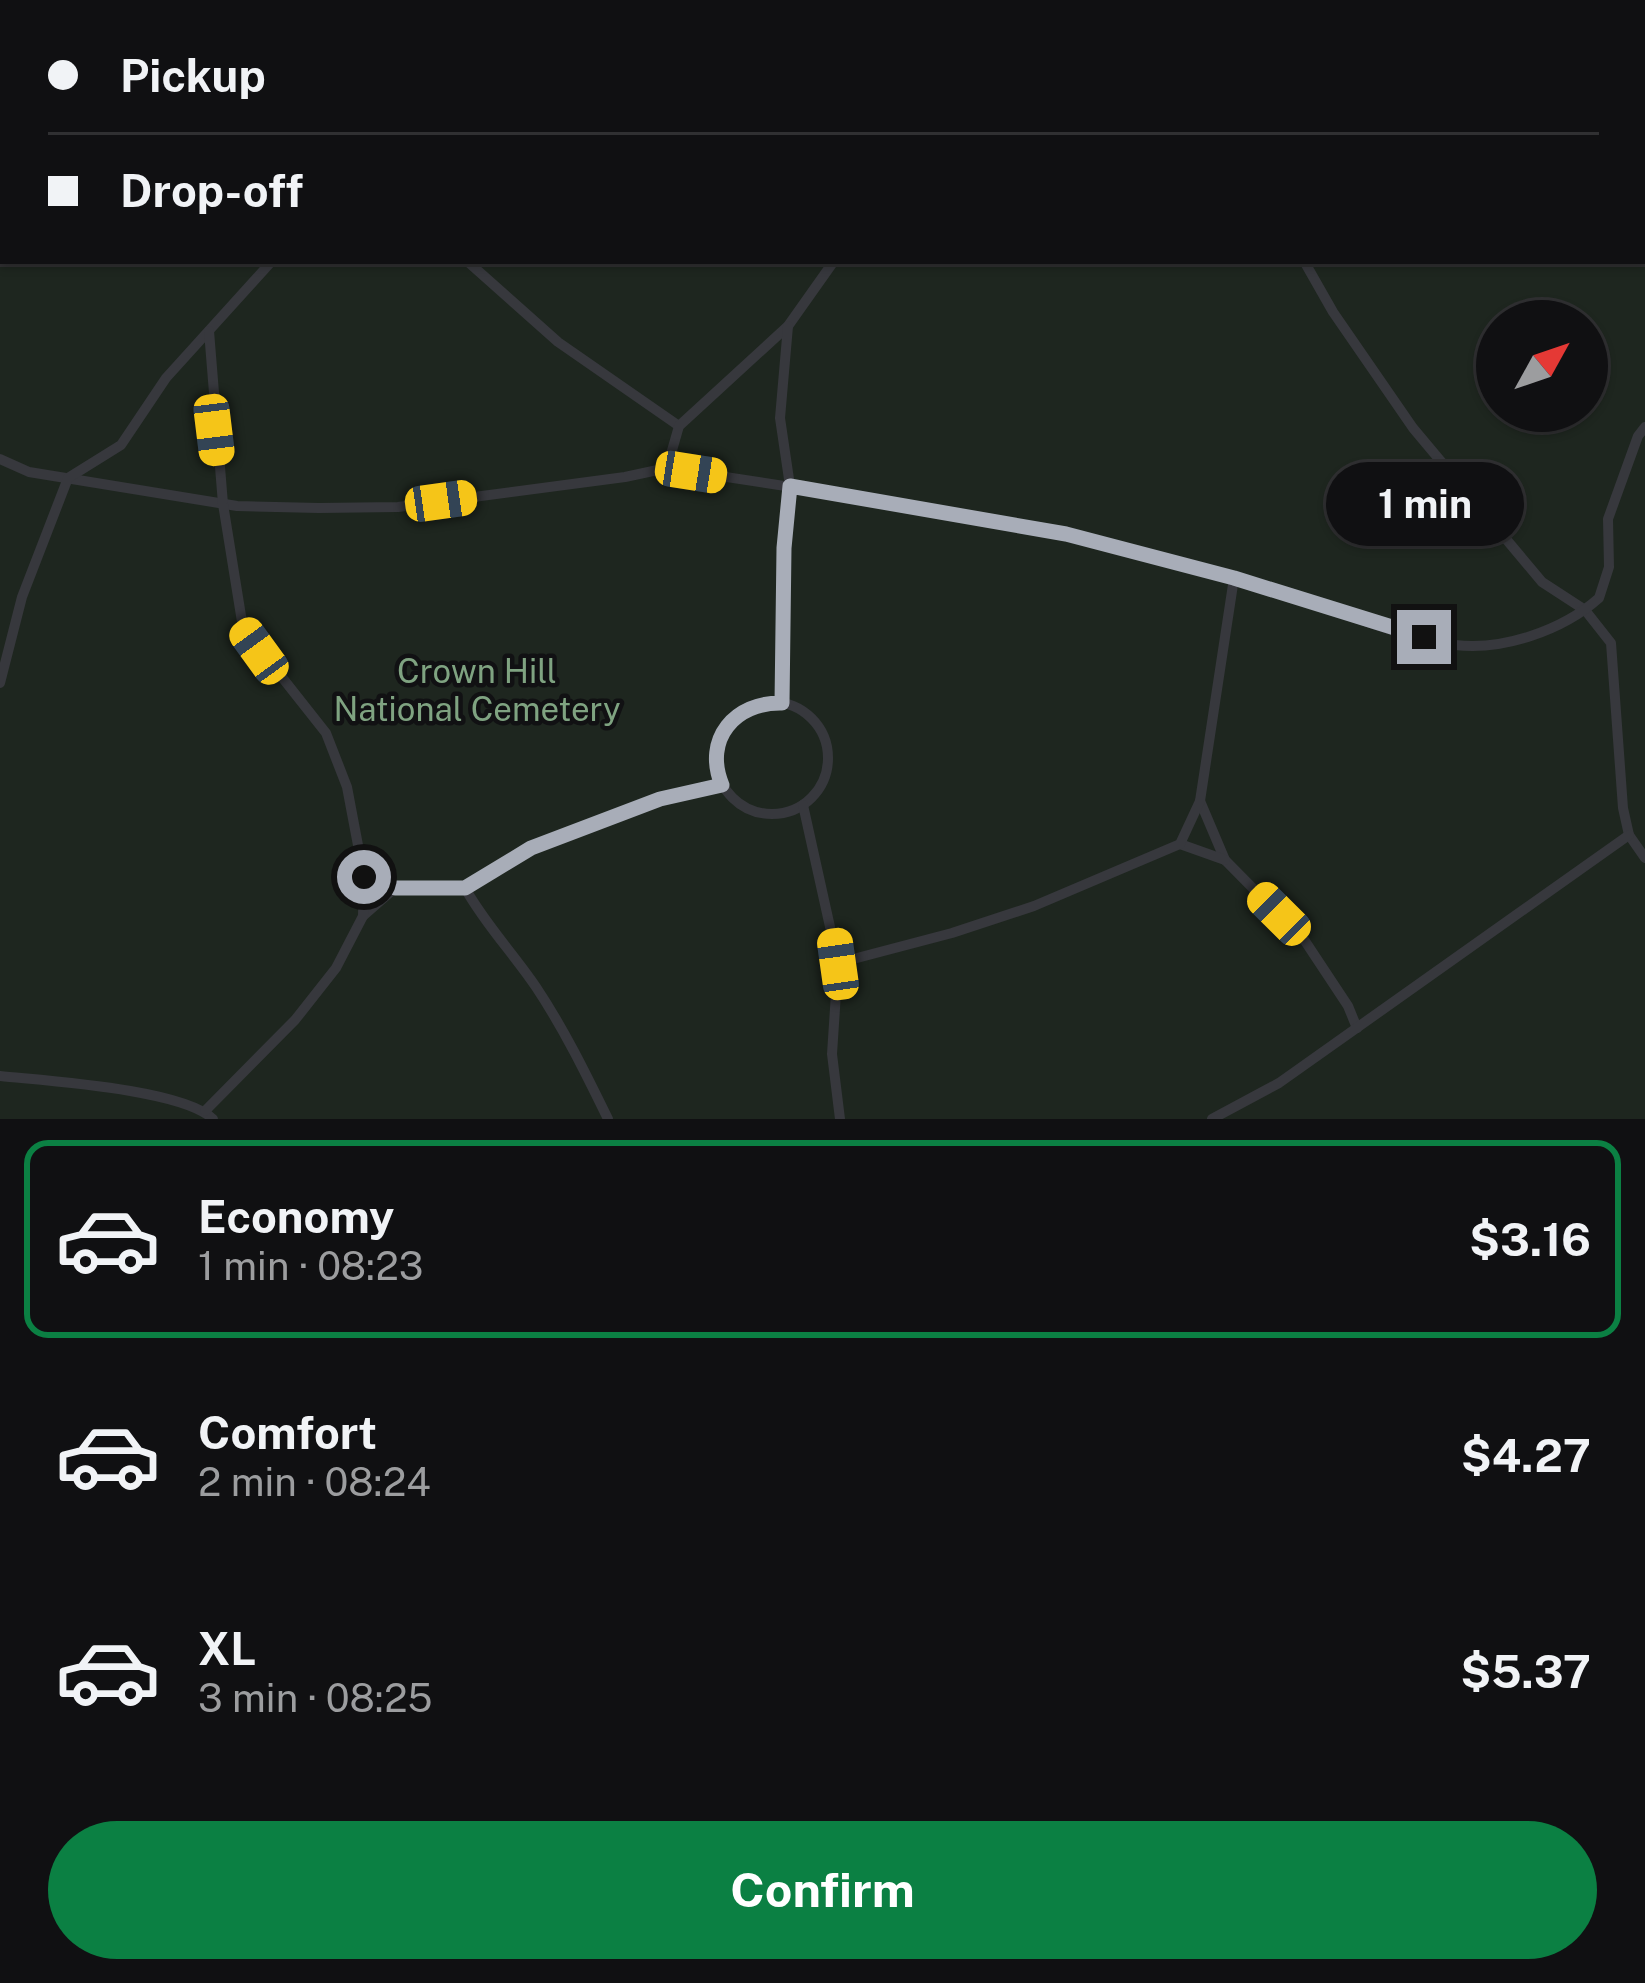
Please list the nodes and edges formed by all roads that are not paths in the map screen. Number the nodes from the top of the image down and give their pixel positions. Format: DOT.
graph roads {
  1 [pos="269,264"];
  2 [pos="469,264"];
  3 [pos="832,264"];
  4 [pos="1306,264"];
  5 [pos="788,326"];
  6 [pos="209,331"];
  7 [pos="679,426"];
  8 [pos="1645,428"];
  9 [pos="0,459"];
  10 [pos="667,468"];
  11 [pos="68,478"];
  12 [pos="790,486"];
  13 [pos="223,504"];
  14 [pos="1234,578"];
  15 [pos="1585,610"];
  16 [pos="0,682"];
  17 [pos="782,703"];
  18 [pos="722,785"];
  19 [pos="1200,801"];
  20 [pos="803,805"];
  21 [pos="1629,835"];
  22 [pos="1180,844"];
  23 [pos="1645,858"];
  24 [pos="1226,860"];
  25 [pos="364,877"];
  26 [pos="395,888"];
  27 [pos="465,888"];
  28 [pos="363,916"];
  29 [pos="838,964"];
  30 [pos="1357,1028"];
  31 [pos="0,1076"];
  32 [pos="209,1115"];
  33 [pos="608,1119"];
  34 [pos="840,1119"];
  35 [pos="1212,1119"];
  1 -- 6 [label="lane"];
  2 -- 7 [label="lane"];
  3 -- 5 [label="lane"];
  4 -- 15 [label="lane"];
  5 -- 7 [label="lane"];
  5 -- 12 [label="lane"];
  6 -- 11 [label="lane"];
  6 -- 13 [label="lane"];
  7 -- 10 [label="lane"];
  8 -- 15 [label="lane"];
  9 -- 11 [label="lane"];
  10 -- 12 [label="lane"];
  10 -- 13 [label="lane"];
  11 -- 13 [label="lane"];
  11 -- 16 [label="lane"];
  12 -- 14 [label="lane"];
  12 -- 17 [label="lane"];
  13 -- 25 [label="lane"];
  14 -- 15 [label="lane"];
  14 -- 19 [label="lane"];
  15 -- 21 [label="lane"];
  17 -- 18 [label="lane"];
  17 -- 20 [label="lane"];
  18 -- 20 [label="lane"];
  18 -- 27 [label="lane"];
  19 -- 22 [label="lane"];
  19 -- 24 [label="lane"];
  20 -- 29 [label="lane"];
  21 -- 23 [label="lane"];
  21 -- 30 [label="lane"];
  22 -- 24 [label="lane"];
  22 -- 29 [label="lane"];
  24 -- 30 [label="lane"];
  25 -- 26 [label="lane"];
  25 -- 28 [label="lane"];
  26 -- 27 [label="lane"];
  26 -- 28 [label="lane"];
  27 -- 33 [label="lane"];
  28 -- 32 [label="lane"];
  29 -- 34 [label="lane"];
  30 -- 35 [label="lane"];
  31 -- 32 [label="lane"];
}
